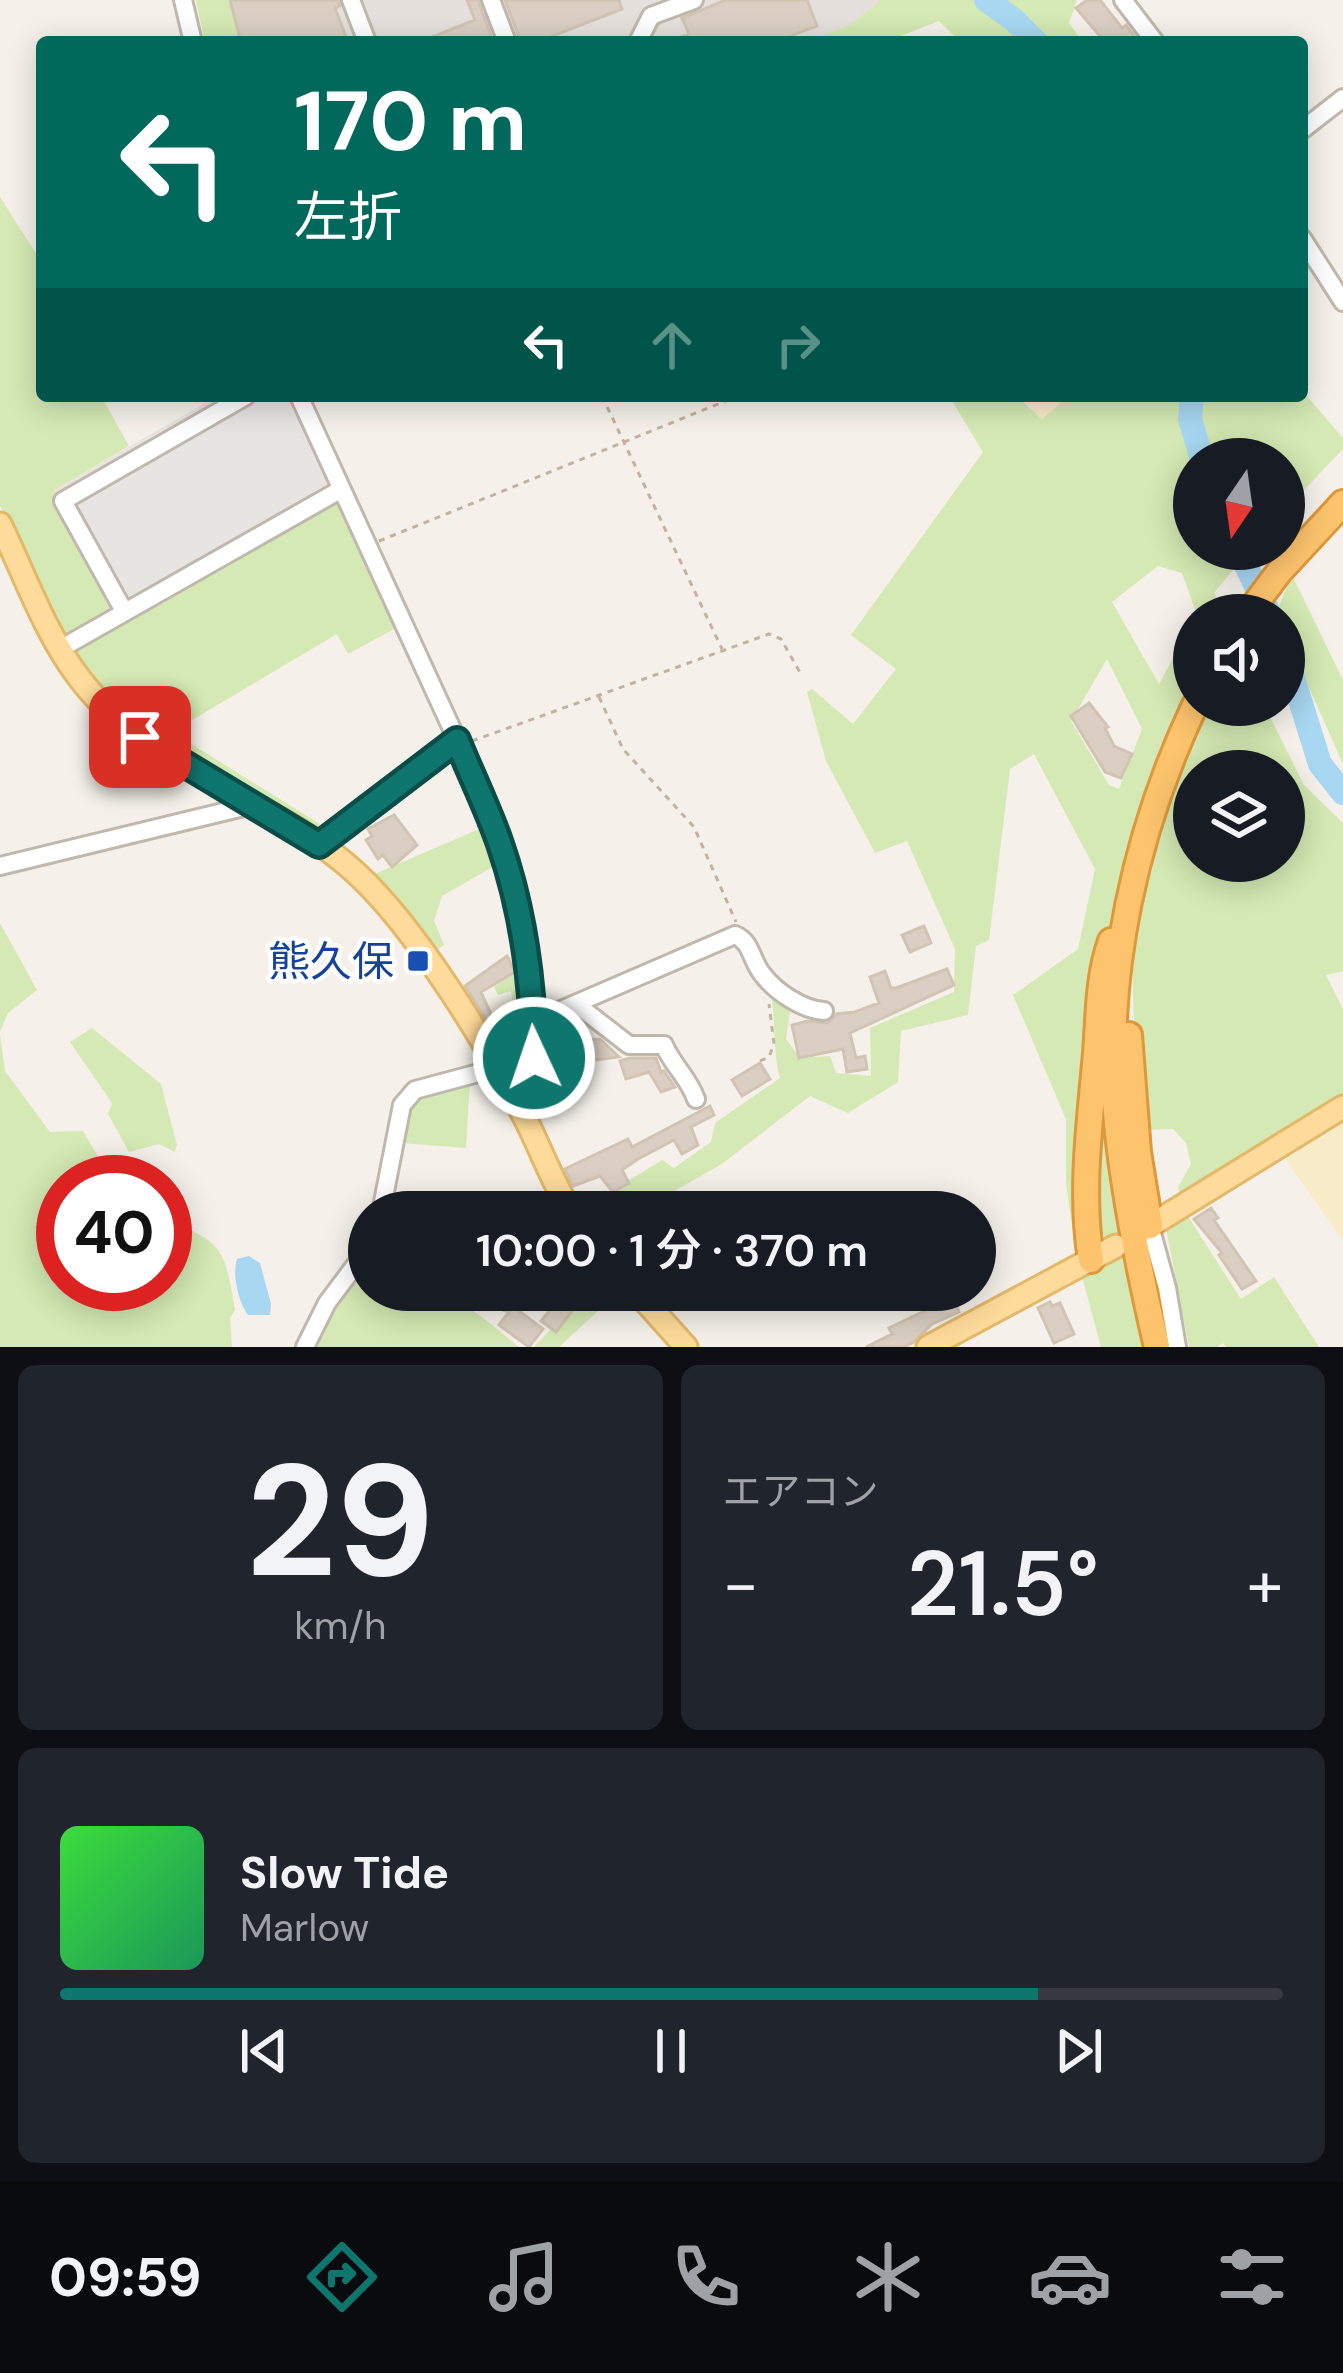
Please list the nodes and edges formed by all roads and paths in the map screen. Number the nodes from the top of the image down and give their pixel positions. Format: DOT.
graph roads {
  1 [pos="183,0"];
  2 [pos="351,0"];
  3 [pos="490,0"];
  4 [pos="694,0"];
  5 [pos="1124,0"];
  6 [pos="648,8"];
  7 [pos="192,36"];
  8 [pos="365,36"];
  9 [pos="505,36"];
  10 [pos="1151,36"];
  11 [pos="1343,98"];
  12 [pos="1308,125"];
  13 [pos="1308,247"];
  14 [pos="1343,302"];
  15 [pos="236,402"];
  16 [pos="302,402"];
  17 [pos="605,402"];
  18 [pos="723,402"];
  19 [pos="624,442"];
  20 [pos="340,490"];
  21 [pos="1343,503"];
  22 [pos="0,524"];
  23 [pos="366,546"];
  24 [pos="1263,594"];
  25 [pos="124,611"];
  26 [pos="60,649"];
  27 [pos="723,651"];
  28 [pos="802,676"];
  29 [pos="598,696"];
  30 [pos="1186,726"];
  31 [pos="458,743"];
  32 [pos="252,805"];
  33 [pos="319,845"];
  34 [pos="0,866"];
  35 [pos="1127,913"];
  36 [pos="741,936"];
  37 [pos="760,973"];
  38 [pos="576,1004"];
  39 [pos="824,1011"];
  40 [pos="533,1022"];
  41 [pos="760,1061"];
  42 [pos="497,1068"];
  43 [pos="696,1099"];
  44 [pos="1343,1107"];
  45 [pos="529,1125"];
  46 [pos="385,1191"];
  47 [pos="560,1191"];
  48 [pos="1145,1229"];
  49 [pos="1116,1246"];
  50 [pos="1091,1260"];
  51 [pos="348,1275"];
  52 [pos="654,1311"];
  53 [pos="305,1347"];
  54 [pos="686,1347"];
  55 [pos="928,1347"];
  56 [pos="1157,1347"];
  57 [pos="1177,1347"];
  1 -- 7 [label="street"];
  2 -- 8 [label="street"];
  3 -- 9 [label="street"];
  4 -- 6 [label="street"];
  5 -- 10 [label="street"];
  11 -- 12 [label="street"];
  13 -- 14 [label="street"];
  15 -- 25 [label="street"];
  16 -- 20 [label="street"];
  17 -- 19 [label="path"];
  18 -- 19 [label="path"];
  19 -- 23 [label="path"];
  19 -- 27 [label="path"];
  20 -- 23 [label="street"];
  20 -- 25 [label="street"];
  21 -- 24 [label="highway"];
  22 -- 26 [label="main road"];
  23 -- 31 [label="street"];
  25 -- 26 [label="street"];
  26 -- 32 [label="main road"];
  27 -- 28 [label="path"];
  27 -- 29 [label="path"];
  29 -- 31 [label="path"];
  29 -- 36 [label="path"];
  30 -- 35 [label="highway"];
  31 -- 33 [label="street"];
  31 -- 40 [label="street"];
  32 -- 33 [label="main road"];
  32 -- 34 [label="street"];
  33 -- 42 [label="main road"];
  35 -- 48 [label="highway"];
  35 -- 50 [label="highway"];
  35 -- 56 [label="highway"];
  36 -- 37 [label="street"];
  36 -- 38 [label="street"];
  37 -- 39 [label="street"];
  37 -- 41 [label="path"];
  38 -- 40 [label="street"];
  38 -- 43 [label="street"];
  40 -- 45 [label="street"];
  42 -- 45 [label="main road"];
  42 -- 46 [label="street"];
  44 -- 48 [label="main road"];
  45 -- 47 [label="main road"];
  48 -- 57 [label="street"];
  49 -- 50 [label="main road"];
  50 -- 55 [label="main road"];
  51 -- 53 [label="street"];
  52 -- 54 [label="main road"];
}
